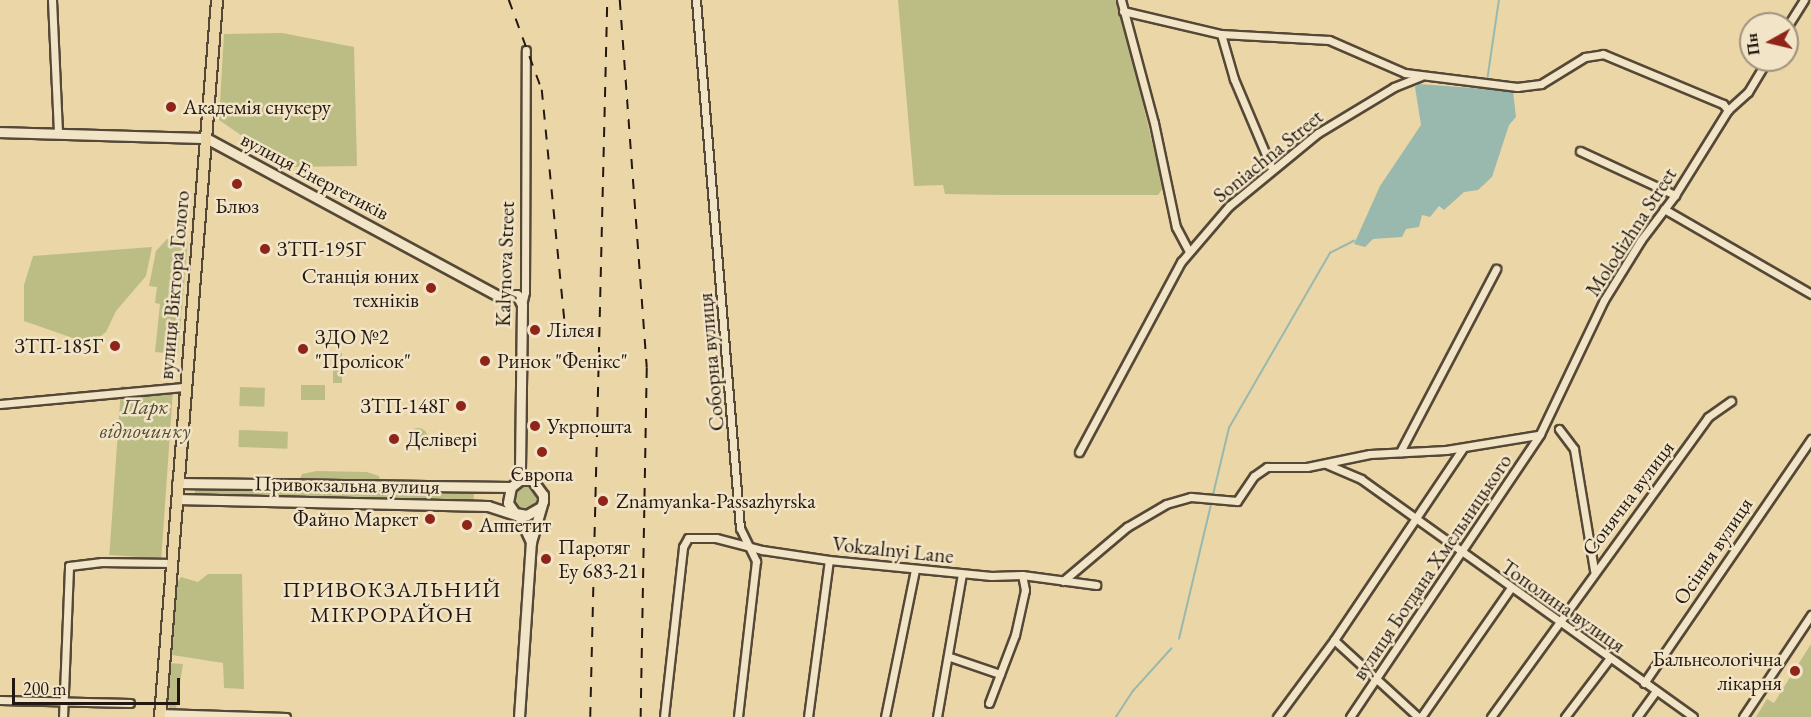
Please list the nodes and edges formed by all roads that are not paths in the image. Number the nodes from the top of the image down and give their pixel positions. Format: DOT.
graph roads {
  1 [pos="52,0"];
  2 [pos="217,0"];
  3 [pos="696,0"];
  4 [pos="1121,0"];
  5 [pos="1124,12"];
  6 [pos="1221,34"];
  7 [pos="526,50"];
  8 [pos="1760,72"];
  9 [pos="1422,76"];
  10 [pos="1728,110"];
  11 [pos="0,132"];
  12 [pos="58,133"];
  13 [pos="206,138"];
  14 [pos="1580,150"];
  15 [pos="1272,169"];
  16 [pos="1675,195"];
  17 [pos="1664,209"];
  18 [pos="1190,251"];
  19 [pos="1496,269"];
  20 [pos="1811,294"];
  21 [pos="522,305"];
  22 [pos="185,387"];
  23 [pos="1731,401"];
  24 [pos="0,404"];
  25 [pos="1559,429"];
  26 [pos="1540,434"];
  27 [pos="1811,439"];
  28 [pos="1463,448"];
  29 [pos="1079,452"];
  30 [pos="1400,452"];
  31 [pos="1325,464"];
  32 [pos="520,480"];
  33 [pos="177,483"];
  34 [pos="511,487"];
  35 [pos="176,499"];
  36 [pos="541,507"];
  37 [pos="515,513"];
  38 [pos="1415,520"];
  39 [pos="531,542"];
  40 [pos="749,545"];
  41 [pos="1462,554"];
  42 [pos="830,560"];
  43 [pos="171,563"];
  44 [pos="915,569"];
  45 [pos="1594,570"];
  46 [pos="962,574"];
  47 [pos="1022,575"];
  48 [pos="1060,583"];
  49 [pos="1096,585"];
  50 [pos="1510,589"];
  51 [pos="1811,615"];
  52 [pos="1558,623"];
  53 [pos="1334,640"];
  54 [pos="950,657"];
  55 [pos="1609,659"];
  56 [pos="1000,674"];
  57 [pos="1377,680"];
  58 [pos="1644,683"];
  59 [pos="1656,691"];
  60 [pos="0,700"];
  61 [pos="64,702"];
  62 [pos="130,703"];
  63 [pos="989,703"];
  64 [pos="160,715"];
  65 [pos="63,717"];
  66 [pos="286,717"];
  67 [pos="519,717"];
  68 [pos="664,717"];
  69 [pos="738,717"];
  70 [pos="808,717"];
  71 [pos="885,717"];
  72 [pos="937,717"];
  73 [pos="1277,717"];
  74 [pos="1350,717"];
  75 [pos="1419,717"];
  76 [pos="1491,717"];
  77 [pos="1565,717"];
  78 [pos="1637,717"];
  79 [pos="1694,717"];
  80 [pos="1743,717"];
  1 -- 12 [label="street"];
  2 -- 13 [label="main road, вулиця Віктора Голого"];
  3 -- 40 [label="street, Соборна вулиця"];
  4 -- 5 [label="street"];
  5 -- 6 [label="street"];
  5 -- 18 [label="street"];
  6 -- 9 [label="street"];
  6 -- 15 [label="street"];
  7 -- 21 [label="street, Kalynova Street"];
  8 -- 10 [label="street, Molodizhna Street"];
  9 -- 10 [label="street"];
  9 -- 15 [label="street, Soniachna Street"];
  10 -- 16 [label="street, Molodizhna Street"];
  11 -- 12 [label="street, вулиця Енергетиків"];
  12 -- 13 [label="street, вулиця Енергетиків"];
  13 -- 21 [label="street, вулиця Енергетиків"];
  13 -- 22 [label="main road, вулиця Віктора Голого"];
  14 -- 16 [label="street"];
  15 -- 18 [label="street, Soniachna Street"];
  16 -- 17 [label="street, Molodizhna Street"];
  17 -- 20 [label="street"];
  17 -- 26 [label="street, Molodizhna Street"];
  18 -- 29 [label="street, Soniachna Street"];
  19 -- 30 [label="street"];
  21 -- 32 [label="street, Kalynova Street"];
  22 -- 24 [label="street"];
  22 -- 33 [label="main road, вулиця Віктора Голого"];
  23 -- 45 [label="street, Сонячна вулиця"];
  25 -- 45 [label="street"];
  26 -- 28 [label="street"];
  26 -- 41 [label="street, вулиця Богдана Хмельницького"];
  27 -- 58 [label="street, Осіння вулиця"];
  28 -- 30 [label="street"];
  28 -- 38 [label="street"];
  30 -- 31 [label="street"];
  31 -- 38 [label="street, Тополина вулиця"];
  31 -- 48 [label="street"];
  32 -- 34 [label="street"];
  32 -- 36 [label="street"];
  33 -- 34 [label="street"];
  33 -- 35 [label="main road, вулиця Віктора Голого"];
  34 -- 37 [label="street"];
  35 -- 37 [label="street, Привокзальна вулиця"];
  35 -- 43 [label="main road, вулиця Віктора Голого"];
  36 -- 37 [label="street"];
  36 -- 39 [label="street"];
  37 -- 39 [label="street"];
  38 -- 41 [label="street, Тополина вулиця"];
  38 -- 53 [label="street"];
  39 -- 67 [label="street"];
  40 -- 42 [label="street, Vokzalnyi Lane"];
  40 -- 68 [label="street, Vokzalnyi Lane"];
  40 -- 69 [label="street, Соборна вулиця"];
  41 -- 50 [label="street, Тополина вулиця"];
  41 -- 57 [label="street, вулиця Богдана Хмельницького"];
  42 -- 44 [label="street, Vokzalnyi Lane"];
  42 -- 70 [label="street"];
  43 -- 61 [label="street"];
  43 -- 64 [label="main road, вулиця Віктора Голого"];
  44 -- 46 [label="street, Vokzalnyi Lane"];
  44 -- 71 [label="street"];
  45 -- 52 [label="street, Сонячна вулиця"];
  46 -- 47 [label="street, Vokzalnyi Lane"];
  46 -- 54 [label="street"];
  47 -- 48 [label="street, Vokzalnyi Lane"];
  47 -- 56 [label="street"];
  48 -- 49 [label="street, Vokzalnyi Lane"];
  50 -- 52 [label="street, Тополина вулиця"];
  50 -- 75 [label="street"];
  51 -- 80 [label="street"];
  52 -- 55 [label="street, Тополина вулиця"];
  52 -- 76 [label="street, Сонячна вулиця"];
  53 -- 57 [label="street"];
  53 -- 73 [label="street"];
  54 -- 56 [label="street"];
  54 -- 72 [label="street"];
  55 -- 58 [label="street, Тополина вулиця"];
  55 -- 77 [label="street"];
  56 -- 63 [label="street"];
  57 -- 74 [label="street, вулиця Богдана Хмельницького"];
  57 -- 75 [label="street"];
  58 -- 59 [label="street, Тополина вулиця"];
  59 -- 78 [label="street"];
  59 -- 79 [label="street, Тополина вулиця"];
  60 -- 61 [label="street"];
  61 -- 62 [label="street"];
  61 -- 65 [label="street"];
  64 -- 66 [label="street"];
}
